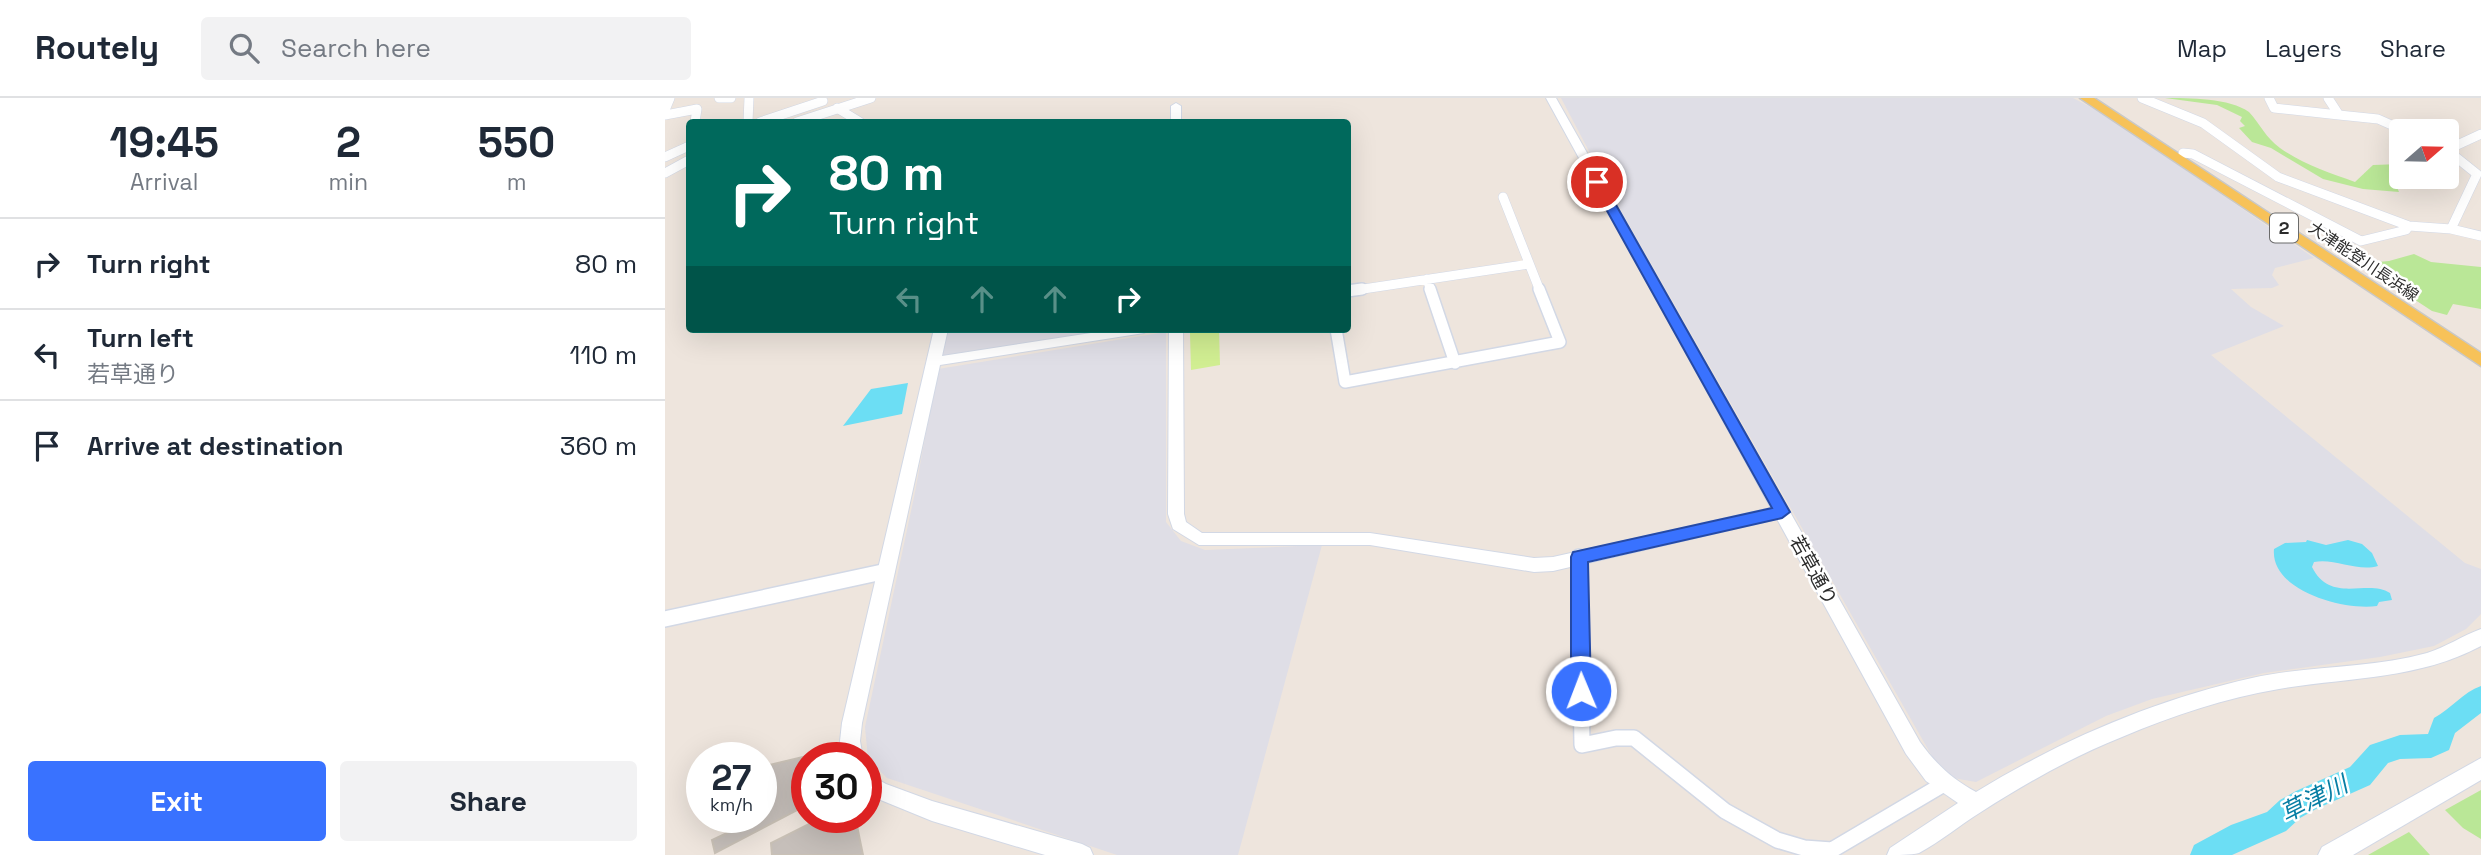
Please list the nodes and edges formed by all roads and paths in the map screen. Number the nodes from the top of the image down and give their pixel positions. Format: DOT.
graph roads {
  1 [pos="670,98"];
  2 [pos="719,98"];
  3 [pos="731,98"];
  4 [pos="749,98"];
  5 [pos="871,98"];
  6 [pos="1551,98"];
  7 [pos="2086,98"];
  8 [pos="2098,98"];
  9 [pos="2143,98"];
  10 [pos="2269,98"];
  11 [pos="2328,98"];
  12 [pos="823,101"];
  13 [pos="1176,106"];
  14 [pos="837,108"];
  15 [pos="665,112"];
  16 [pos="2339,114"];
  17 [pos="695,119"];
  18 [pos="748,119"];
  19 [pos="769,119"];
  20 [pos="806,119"];
  21 [pos="855,119"];
  22 [pos="1176,119"];
  23 [pos="2389,124"];
  24 [pos="2481,134"];
  25 [pos="2459,143"];
  26 [pos="686,147"];
  27 [pos="2183,153"];
  28 [pos="665,157"];
  29 [pos="2459,161"];
  30 [pos="686,162"];
  31 [pos="665,173"];
  32 [pos="1503,197"];
  33 [pos="2409,226"];
  34 [pos="2451,229"];
  35 [pos="2481,236"];
  36 [pos="1529,264"];
  37 [pos="1427,279"];
  38 [pos="1351,290"];
  39 [pos="940,333"];
  40 [pos="1119,333"];
  41 [pos="1176,333"];
  42 [pos="1337,333"];
  43 [pos="2481,351"];
  44 [pos="2481,361"];
  45 [pos="933,362"];
  46 [pos="1455,363"];
  47 [pos="1782,512"];
  48 [pos="1579,557"];
  49 [pos="887,571"];
  50 [pos="665,619"];
  51 [pos="2481,637"];
  52 [pos="850,742"];
  53 [pos="2481,768"];
  54 [pos="1942,785"];
  55 [pos="882,792"];
  56 [pos="1976,802"];
  57 [pos="1082,855"];
  58 [pos="1898,855"];
  59 [pos="2330,855"];
  1 -- 15 [label="street"];
  2 -- 3 [label="street"];
  4 -- 18 [label="street"];
  5 -- 14 [label="street"];
  6 -- 47 [label="street, 若草通り"];
  7 -- 44 [label="main road, 大津能登川長浜線 / 2"];
  8 -- 27 [label="main road, 大津能登川長浜線 / 2"];
  9 -- 33 [label="street"];
  10 -- 16 [label="street"];
  11 -- 16 [label="street"];
  12 -- 19 [label="street"];
  13 -- 22 [label="street"];
  14 -- 20 [label="street"];
  14 -- 21 [label="street"];
  15 -- 17 [label="street"];
  16 -- 23 [label="street"];
  24 -- 25 [label="street"];
  26 -- 28 [label="street"];
  27 -- 33 [label="street"];
  27 -- 43 [label="main road, 大津能登川長浜線 / 2"];
  29 -- 34 [label="street"];
  30 -- 31 [label="street"];
  32 -- 36 [label="street"];
  33 -- 34 [label="street"];
  34 -- 35 [label="street"];
  36 -- 37 [label="street"];
  36 -- 46 [label="street"];
  37 -- 38 [label="street"];
  37 -- 46 [label="street"];
  39 -- 45 [label="street"];
  40 -- 45 [label="street"];
  41 -- 48 [label="street"];
  42 -- 46 [label="street"];
  45 -- 49 [label="street"];
  47 -- 48 [label="street"];
  47 -- 54 [label="street, 若草通り"];
  48 -- 54 [label="street"];
  49 -- 50 [label="street"];
  49 -- 52 [label="street"];
  51 -- 56 [label="street"];
  53 -- 59 [label="main road"];
  54 -- 56 [label="street, 若草通り"];
  55 -- 57 [label="street"];
  56 -- 58 [label="street"];
}
